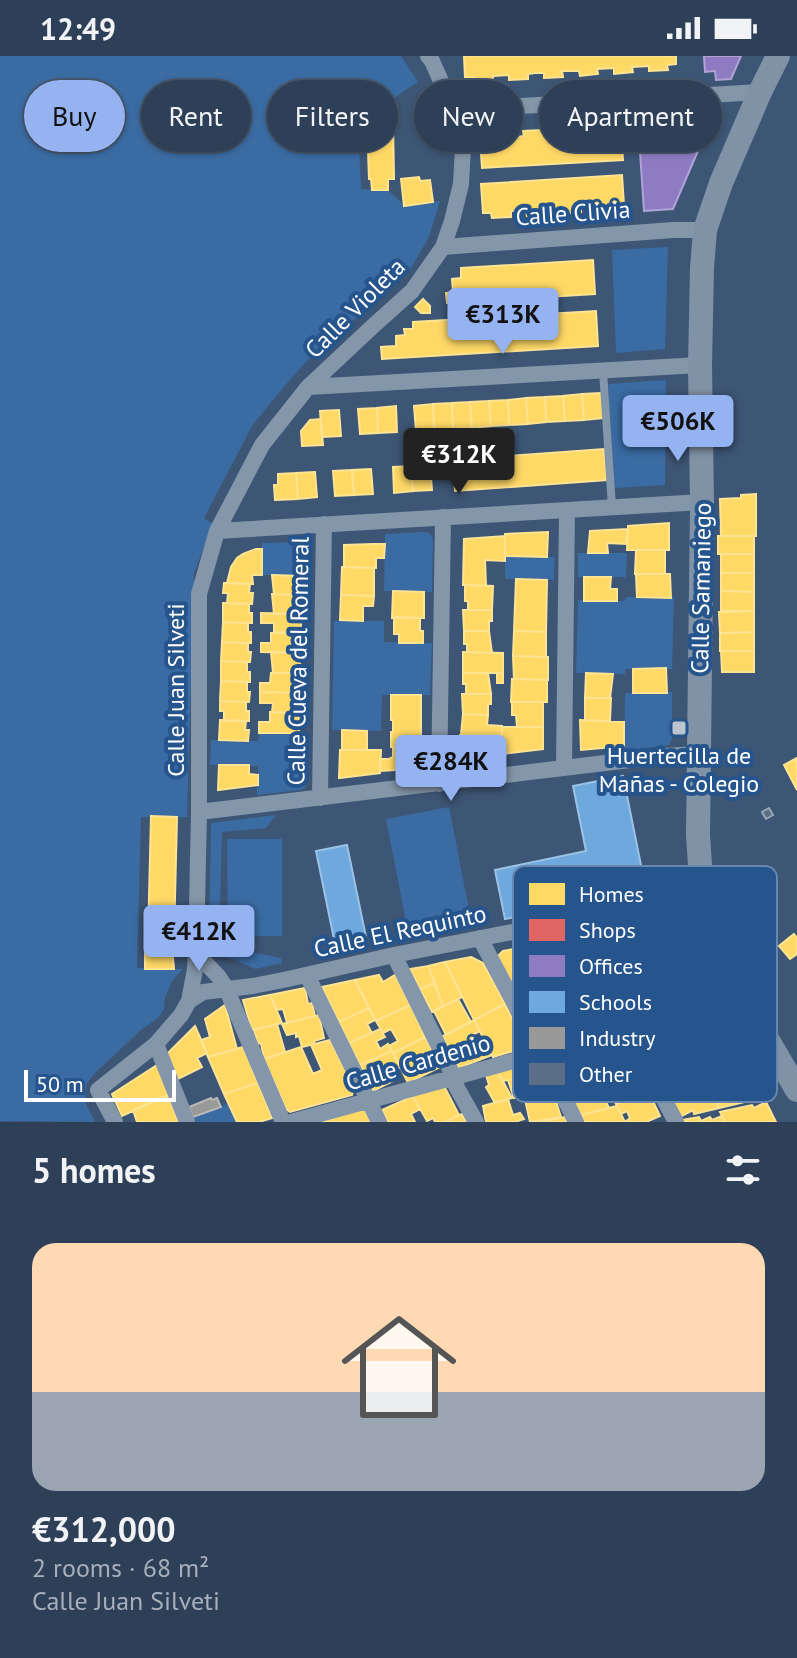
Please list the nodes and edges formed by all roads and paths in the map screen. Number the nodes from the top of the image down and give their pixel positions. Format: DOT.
graph roads {
  1 [pos="428,56"];
  2 [pos="778,56"];
  3 [pos="441,80"];
  4 [pos="760,92"];
  5 [pos="523,106"];
  6 [pos="463,152"];
  7 [pos="705,230"];
  8 [pos="443,247"];
  9 [pos="700,365"];
  10 [pos="603,371"];
  11 [pos="308,387"];
  12 [pos="702,502"];
  13 [pos="612,507"];
  14 [pos="567,510"];
  15 [pos="443,517"];
  16 [pos="324,524"];
  17 [pos="217,531"];
  18 [pos="699,754"];
  19 [pos="564,768"];
  20 [pos="439,784"];
  21 [pos="320,798"];
  22 [pos="199,812"];
  23 [pos="700,866"];
  24 [pos="513,931"];
  25 [pos="480,938"];
  26 [pos="196,953"];
  27 [pos="394,955"];
  28 [pos="307,975"];
  29 [pos="226,988"];
  30 [pos="189,1001"];
  31 [pos="513,1001"];
  32 [pos="156,1044"];
  33 [pos="777,1056"];
  34 [pos="513,1060"];
  35 [pos="453,1077"];
  36 [pos="797,1090"];
  37 [pos="369,1101"];
  38 [pos="566,1102"];
  39 [pos="665,1102"];
  40 [pos="312,1119"];
  41 [pos="115,1122"];
  42 [pos="187,1122"];
  43 [pos="283,1122"];
  44 [pos="291,1122"];
  45 [pos="379,1122"];
  46 [pos="476,1122"];
  47 [pos="576,1122"];
  48 [pos="676,1122"];
  1 -- 3 [label="street, Calle Violeta"];
  2 -- 4 [label="street, Calle Samaniego"];
  4 -- 5 [label="street"];
  4 -- 7 [label="street, Calle Samaniego"];
  6 -- 8 [label="street, Calle Violeta"];
  7 -- 8 [label="street, Calle Clivia"];
  7 -- 9 [label="street, Calle Samaniego"];
  8 -- 11 [label="street, Calle Violeta"];
  9 -- 10 [label="street"];
  9 -- 12 [label="street, Calle Samaniego"];
  10 -- 11 [label="street"];
  10 -- 13 [label="lane"];
  11 -- 17 [label="street, Calle Violeta"];
  12 -- 13 [label="street"];
  12 -- 18 [label="street, Calle Samaniego"];
  13 -- 14 [label="street"];
  14 -- 15 [label="street"];
  14 -- 19 [label="street"];
  15 -- 16 [label="street"];
  15 -- 20 [label="street"];
  16 -- 17 [label="street"];
  16 -- 21 [label="street, Calle Cueva del Romeral"];
  17 -- 22 [label="street, Calle Juan Silveti"];
  18 -- 19 [label="street"];
  18 -- 23 [label="street, Calle Samaniego"];
  19 -- 20 [label="street"];
  20 -- 21 [label="street"];
  21 -- 22 [label="street"];
  22 -- 26 [label="street, Calle Juan Silveti"];
  24 -- 25 [label="street, Calle El Requinto"];
  25 -- 27 [label="street, Calle El Requinto"];
  25 -- 31 [label="street"];
  26 -- 29 [label="street"];
  26 -- 30 [label="street, Calle Juan Silveti"];
  27 -- 28 [label="street, Calle El Requinto"];
  27 -- 35 [label="street"];
  28 -- 29 [label="street, Calle El Requinto"];
  28 -- 37 [label="street"];
  29 -- 30 [label="street, Calle El Requinto"];
  29 -- 43 [label="street"];
  30 -- 32 [label="street"];
  32 -- 41 [label="street"];
  32 -- 42 [label="street"];
  33 -- 36 [label="street, Calle Samaniego"];
  34 -- 35 [label="street, Calle Cardenio"];
  35 -- 37 [label="street, Calle Cardenio"];
  35 -- 46 [label="street"];
  37 -- 40 [label="street, Calle Cardenio"];
  37 -- 45 [label="street"];
  38 -- 47 [label="street"];
  39 -- 48 [label="street"];
  40 -- 44 [label="street, Calle Cardenio"];
}
